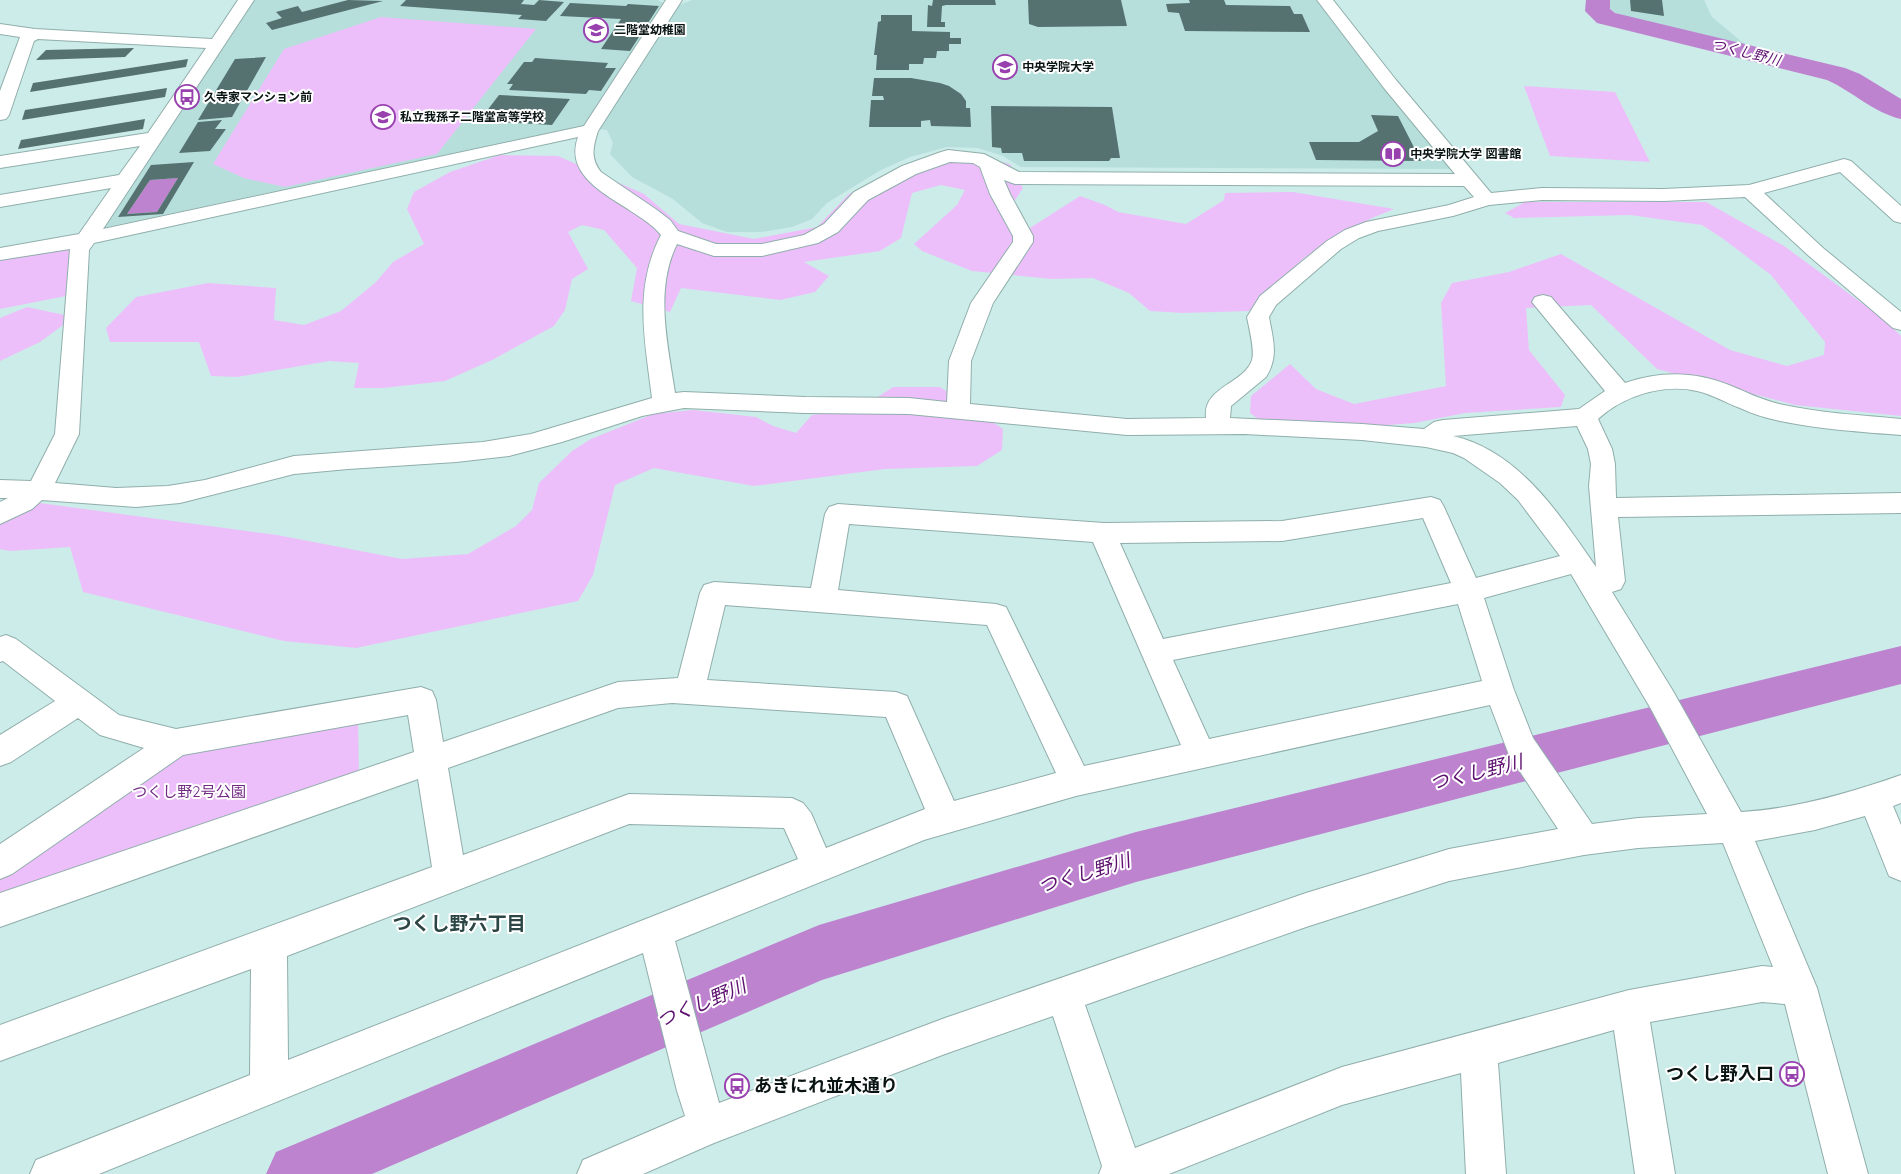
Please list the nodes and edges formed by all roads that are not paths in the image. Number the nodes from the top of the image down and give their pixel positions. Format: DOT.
graph roads {
  1 [pos="246,0"];
  2 [pos="674,0"];
  3 [pos="1325,0"];
  4 [pos="0,29"];
  5 [pos="31,36"];
  6 [pos="0,43"];
  7 [pos="216,44"];
  8 [pos="7,76"];
  9 [pos="0,114"];
  10 [pos="589,131"];
  11 [pos="153,138"];
  12 [pos="0,162"];
  13 [pos="988,163"];
  14 [pos="125,180"];
  15 [pos="1469,180"];
  16 [pos="1750,191"];
  17 [pos="1486,200"];
  18 [pos="0,201"];
  19 [pos="1901,218"];
  20 [pos="671,235"];
  21 [pos="85,238"];
  22 [pos="0,254"];
  23 [pos="1543,302"];
  24 [pos="1901,323"];
  25 [pos="1619,392"];
  26 [pos="664,402"];
  27 [pos="958,410"];
  28 [pos="1585,418"];
  29 [pos="1219,426"];
  30 [pos="1901,427"];
  31 [pos="1426,438"];
  32 [pos="0,489"];
  33 [pos="39,489"];
  34 [pos="1901,503"];
  35 [pos="1604,508"];
  36 [pos="0,514"];
  37 [pos="1104,533"];
  38 [pos="1585,572"];
  39 [pos="1468,591"];
  40 [pos="823,600"];
  41 [pos="0,650"];
  42 [pos="1155,652"];
  43 [pos="1499,690"];
  44 [pos="689,691"];
  45 [pos="80,701"];
  46 [pos="176,743"];
  47 [pos="0,752"];
  48 [pos="1200,754"];
  49 [pos="430,760"];
  50 [pos="1076,782"];
  51 [pos="1888,794"];
  52 [pos="945,818"];
  53 [pos="1732,828"];
  54 [pos="1584,840"];
  55 [pos="0,863"];
  56 [pos="1901,865"];
  57 [pos="818,867"];
  58 [pos="450,876"];
  59 [pos="0,910"];
  60 [pos="655,932"];
  61 [pos="269,945"];
  62 [pos="1798,988"];
  63 [pos="1064,995"];
  64 [pos="1629,1008"];
  65 [pos="0,1043"];
  66 [pos="1478,1050"];
  67 [pos="269,1086"];
  68 [pos="708,1126"];
  69 [pos="1121,1173"];
  70 [pos="50,1174"];
  71 [pos="597,1174"];
  72 [pos="1486,1174"];
  73 [pos="1654,1174"];
  74 [pos="1848,1174"];
  1 -- 7 [label="street"];
  2 -- 10 [label="street"];
  3 -- 15 [label="street"];
  4 -- 5 [label="street"];
  5 -- 6 [label="street"];
  5 -- 7 [label="street"];
  5 -- 8 [label="street"];
  7 -- 11 [label="street"];
  8 -- 9 [label="street"];
  10 -- 20 [label="street"];
  10 -- 21 [label="street"];
  11 -- 12 [label="street"];
  11 -- 14 [label="street"];
  13 -- 15 [label="street"];
  13 -- 20 [label="street"];
  13 -- 27 [label="street"];
  14 -- 18 [label="street"];
  14 -- 21 [label="street"];
  15 -- 17 [label="street"];
  16 -- 17 [label="street"];
  16 -- 19 [label="street"];
  16 -- 24 [label="street"];
  17 -- 29 [label="street"];
  20 -- 26 [label="street"];
  21 -- 22 [label="street"];
  21 -- 33 [label="street"];
  23 -- 25 [label="street"];
  25 -- 28 [label="street"];
  25 -- 30 [label="street"];
  26 -- 27 [label="street"];
  26 -- 33 [label="street"];
  27 -- 29 [label="street"];
  28 -- 31 [label="street"];
  28 -- 35 [label="street"];
  29 -- 31 [label="street"];
  31 -- 38 [label="street"];
  32 -- 33 [label="street"];
  33 -- 36 [label="street"];
  34 -- 35 [label="street"];
  35 -- 38 [label="street"];
  37 -- 39 [label="street"];
  37 -- 40 [label="street"];
  37 -- 42 [label="street"];
  38 -- 39 [label="street"];
  38 -- 53 [label="street"];
  39 -- 42 [label="street"];
  39 -- 43 [label="street"];
  40 -- 44 [label="street"];
  40 -- 50 [label="street"];
  41 -- 45 [label="street"];
  42 -- 48 [label="street"];
  43 -- 48 [label="street"];
  43 -- 54 [label="street"];
  44 -- 49 [label="street"];
  44 -- 52 [label="street"];
  45 -- 46 [label="street"];
  45 -- 47 [label="street"];
  46 -- 49 [label="street"];
  46 -- 55 [label="street"];
  48 -- 50 [label="street"];
  49 -- 58 [label="street"];
  49 -- 59 [label="street"];
  50 -- 52 [label="street"];
  51 -- 53 [label="street"];
  51 -- 56 [label="street"];
  52 -- 57 [label="street"];
  53 -- 54 [label="street"];
  53 -- 62 [label="street"];
  54 -- 63 [label="street"];
  57 -- 58 [label="street"];
  57 -- 60 [label="street"];
  58 -- 61 [label="street"];
  60 -- 67 [label="street"];
  60 -- 68 [label="street"];
  61 -- 65 [label="street"];
  61 -- 67 [label="street"];
  62 -- 64 [label="street"];
  62 -- 74 [label="street"];
  63 -- 68 [label="street"];
  63 -- 69 [label="street"];
  64 -- 66 [label="street"];
  64 -- 73 [label="street"];
  66 -- 69 [label="street"];
  66 -- 72 [label="street"];
  67 -- 70 [label="street"];
  68 -- 71 [label="street"];
}
